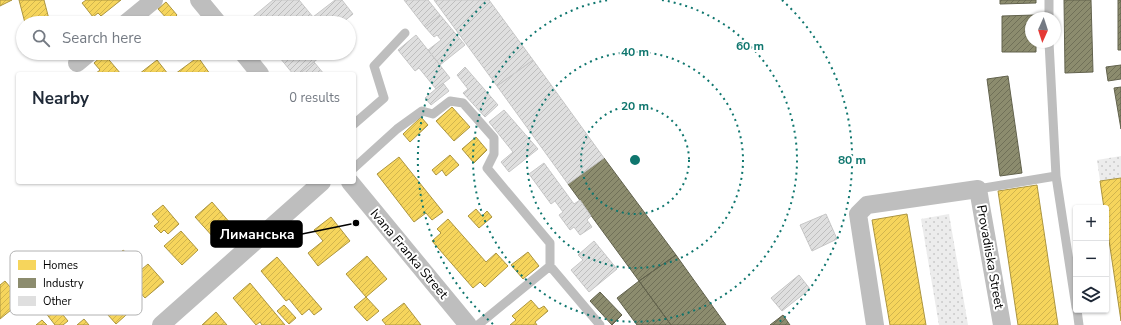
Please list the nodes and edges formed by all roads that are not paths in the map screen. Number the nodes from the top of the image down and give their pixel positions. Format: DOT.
graph roads {
  1 [pos="154,0"];
  2 [pos="199,0"];
  3 [pos="1049,0"];
  4 [pos="1049,12"];
  5 [pos="135,16"];
  6 [pos="212,16"];
  7 [pos="405,33"];
  8 [pos="1049,48"];
  9 [pos="249,60"];
  10 [pos="258,72"];
  11 [pos="356,122"];
  12 [pos="356,166"];
  13 [pos="1056,176"];
  14 [pos="320,184"];
  15 [pos="352,184"];
  16 [pos="978,189"];
  17 [pos="550,266"];
  18 [pos="1073,287"];
  19 [pos="1077,313"];
  20 [pos="161,325"];
  21 [pos="468,325"];
  22 [pos="478,325"];
  23 [pos="600,325"];
  24 [pos="875,325"];
  25 [pos="1002,325"];
  26 [pos="1079,325"];
  1 -- 5 [label="street"];
  2 -- 6 [label="street"];
  3 -- 4 [label="lane"];
  7 -- 11 [label="lane"];
  8 -- 13 [label="lane"];
  9 -- 10 [label="street"];
  12 -- 17 [label="lane"];
  13 -- 16 [label="lane"];
  13 -- 18 [label="lane"];
  14 -- 20 [label="street"];
  15 -- 21 [label="street, Ivana Franka Street"];
  16 -- 24 [label="street"];
  16 -- 25 [label="street, Provadiiska Street"];
  17 -- 22 [label="lane"];
  17 -- 23 [label="lane"];
  19 -- 26 [label="lane"];
}
